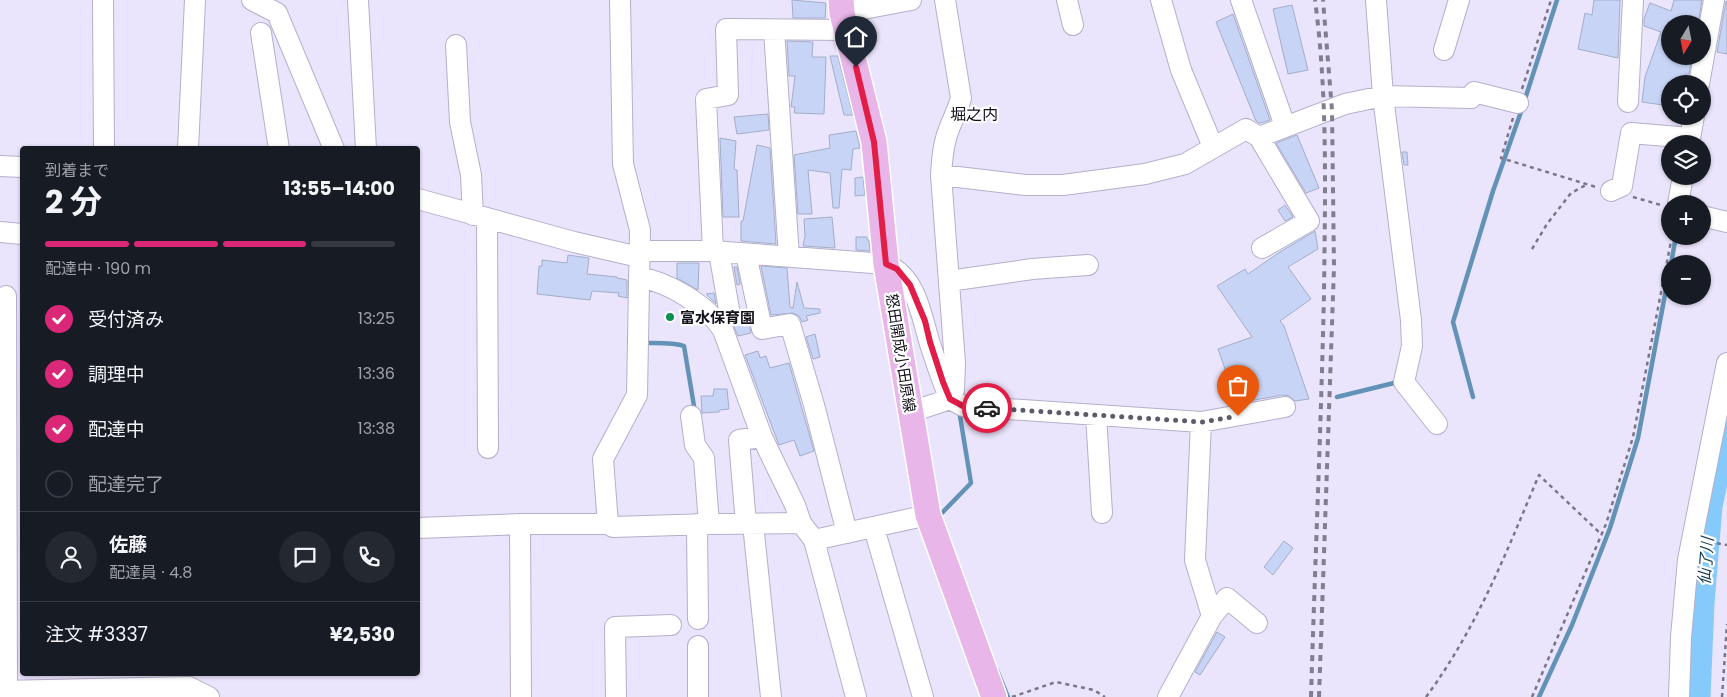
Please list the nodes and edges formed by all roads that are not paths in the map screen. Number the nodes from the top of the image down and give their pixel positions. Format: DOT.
graph roads {
  1 [pos="103,0"];
  2 [pos="195,0"];
  3 [pos="252,0"];
  4 [pos="358,0"];
  5 [pos="620,0"];
  6 [pos="911,0"];
  7 [pos="945,0"];
  8 [pos="1067,0"];
  9 [pos="1161,0"];
  10 [pos="1241,0"];
  11 [pos="1376,0"];
  12 [pos="1459,0"];
  13 [pos="1633,0"];
  14 [pos="1714,0"];
  15 [pos="847,13"];
  16 [pos="1073,24"];
  17 [pos="774,30"];
  18 [pos="261,33"];
  19 [pos="456,45"];
  20 [pos="1444,50"];
  21 [pos="1701,75"];
  22 [pos="1383,96"];
  23 [pos="1628,102"];
  24 [pos="1518,103"];
  25 [pos="1285,126"];
  26 [pos="1259,137"];
  27 [pos="1661,137"];
  28 [pos="104,146"];
  29 [pos="188,146"];
  30 [pos="279,146"];
  31 [pos="333,146"];
  32 [pos="366,146"];
  33 [pos="1213,147"];
  34 [pos="0,166"];
  35 [pos="20,167"];
  36 [pos="941,174"];
  37 [pos="1611,191"];
  38 [pos="420,200"];
  39 [pos="480,217"];
  40 [pos="1711,218"];
  41 [pos="1727,222"];
  42 [pos="0,232"];
  43 [pos="20,234"];
  44 [pos="1262,248"];
  45 [pos="716,252"];
  46 [pos="639,254"];
  47 [pos="746,254"];
  48 [pos="789,257"];
  49 [pos="886,264"];
  50 [pos="1088,265"];
  51 [pos="639,277"];
  52 [pos="949,281"];
  53 [pos="9,296"];
  54 [pos="719,322"];
  55 [pos="1727,362"];
  56 [pos="950,399"];
  57 [pos="1284,407"];
  58 [pos="911,412"];
  59 [pos="1096,415"];
  60 [pos="691,416"];
  61 [pos="1202,422"];
  62 [pos="1437,424"];
  63 [pos="762,436"];
  64 [pos="488,448"];
  65 [pos="1102,513"];
  66 [pos="928,515"];
  67 [pos="801,523"];
  68 [pos="520,524"];
  69 [pos="608,524"];
  70 [pos="703,524"];
  71 [pos="750,524"];
  72 [pos="10,527"];
  73 [pos="420,528"];
  74 [pos="874,528"];
  75 [pos="847,533"];
  76 [pos="814,540"];
  77 [pos="1212,616"];
  78 [pos="698,619"];
  79 [pos="1257,623"];
  80 [pos="671,625"];
  81 [pos="698,646"];
  82 [pos="181,680"];
  83 [pos="4,691"];
  84 [pos="209,697"];
  85 [pos="521,697"];
  86 [pos="616,697"];
  87 [pos="698,697"];
  88 [pos="771,697"];
  89 [pos="856,697"];
  90 [pos="923,697"];
  91 [pos="994,697"];
  92 [pos="1168,697"];
  93 [pos="1679,697"];
  1 -- 28 [label="street"];
  2 -- 29 [label="street"];
  3 -- 31 [label="street"];
  4 -- 32 [label="street"];
  5 -- 46 [label="street"];
  6 -- 15 [label="street"];
  7 -- 36 [label="street"];
  8 -- 16 [label="street"];
  9 -- 33 [label="street"];
  10 -- 25 [label="street"];
  11 -- 22 [label="street"];
  12 -- 20 [label="street"];
  13 -- 23 [label="street"];
  14 -- 21 [label="street"];
  15 -- 17 [label="street"];
  15 -- 49 [label="main road, 怒田開成小田原線"];
  17 -- 45 [label="street"];
  17 -- 48 [label="street"];
  18 -- 30 [label="street"];
  19 -- 39 [label="street"];
  22 -- 24 [label="street"];
  22 -- 25 [label="street"];
  22 -- 62 [label="street"];
  25 -- 26 [label="street"];
  26 -- 33 [label="street"];
  26 -- 44 [label="street"];
  27 -- 37 [label="street"];
  33 -- 36 [label="street"];
  34 -- 35 [label="street"];
  36 -- 52 [label="street"];
  38 -- 39 [label="street"];
  39 -- 46 [label="street"];
  39 -- 64 [label="street"];
  40 -- 41 [label="street"];
  42 -- 43 [label="street"];
  45 -- 46 [label="street"];
  45 -- 47 [label="street"];
  45 -- 54 [label="street"];
  46 -- 51 [label="street"];
  47 -- 48 [label="street"];
  47 -- 75 [label="street"];
  48 -- 49 [label="street"];
  49 -- 56 [label="street"];
  49 -- 58 [label="main road, 怒田開成小田原線"];
  50 -- 52 [label="street"];
  51 -- 54 [label="street"];
  51 -- 69 [label="street"];
  52 -- 56 [label="street"];
  53 -- 72 [label="street"];
  54 -- 63 [label="street"];
  55 -- 93 [label="street"];
  56 -- 58 [label="street"];
  56 -- 59 [label="street"];
  57 -- 61 [label="street"];
  58 -- 66 [label="main road, 怒田開成小田原線"];
  59 -- 61 [label="street"];
  59 -- 65 [label="street"];
  60 -- 70 [label="street"];
  61 -- 77 [label="street"];
  63 -- 67 [label="street"];
  63 -- 71 [label="street"];
  66 -- 74 [label="street"];
  66 -- 91 [label="main road, 怒田開成小田原線"];
  67 -- 71 [label="street"];
  67 -- 76 [label="street"];
  68 -- 69 [label="street"];
  68 -- 73 [label="street"];
  68 -- 85 [label="street"];
  69 -- 70 [label="street"];
  70 -- 71 [label="street"];
  70 -- 78 [label="street"];
  71 -- 88 [label="street"];
  72 -- 83 [label="street"];
  74 -- 75 [label="street"];
  74 -- 90 [label="street"];
  75 -- 76 [label="street"];
  76 -- 89 [label="street"];
  77 -- 79 [label="street"];
  77 -- 92 [label="street"];
  80 -- 86 [label="street"];
  81 -- 87 [label="street"];
  82 -- 83 [label="street"];
  82 -- 84 [label="street"];
}
